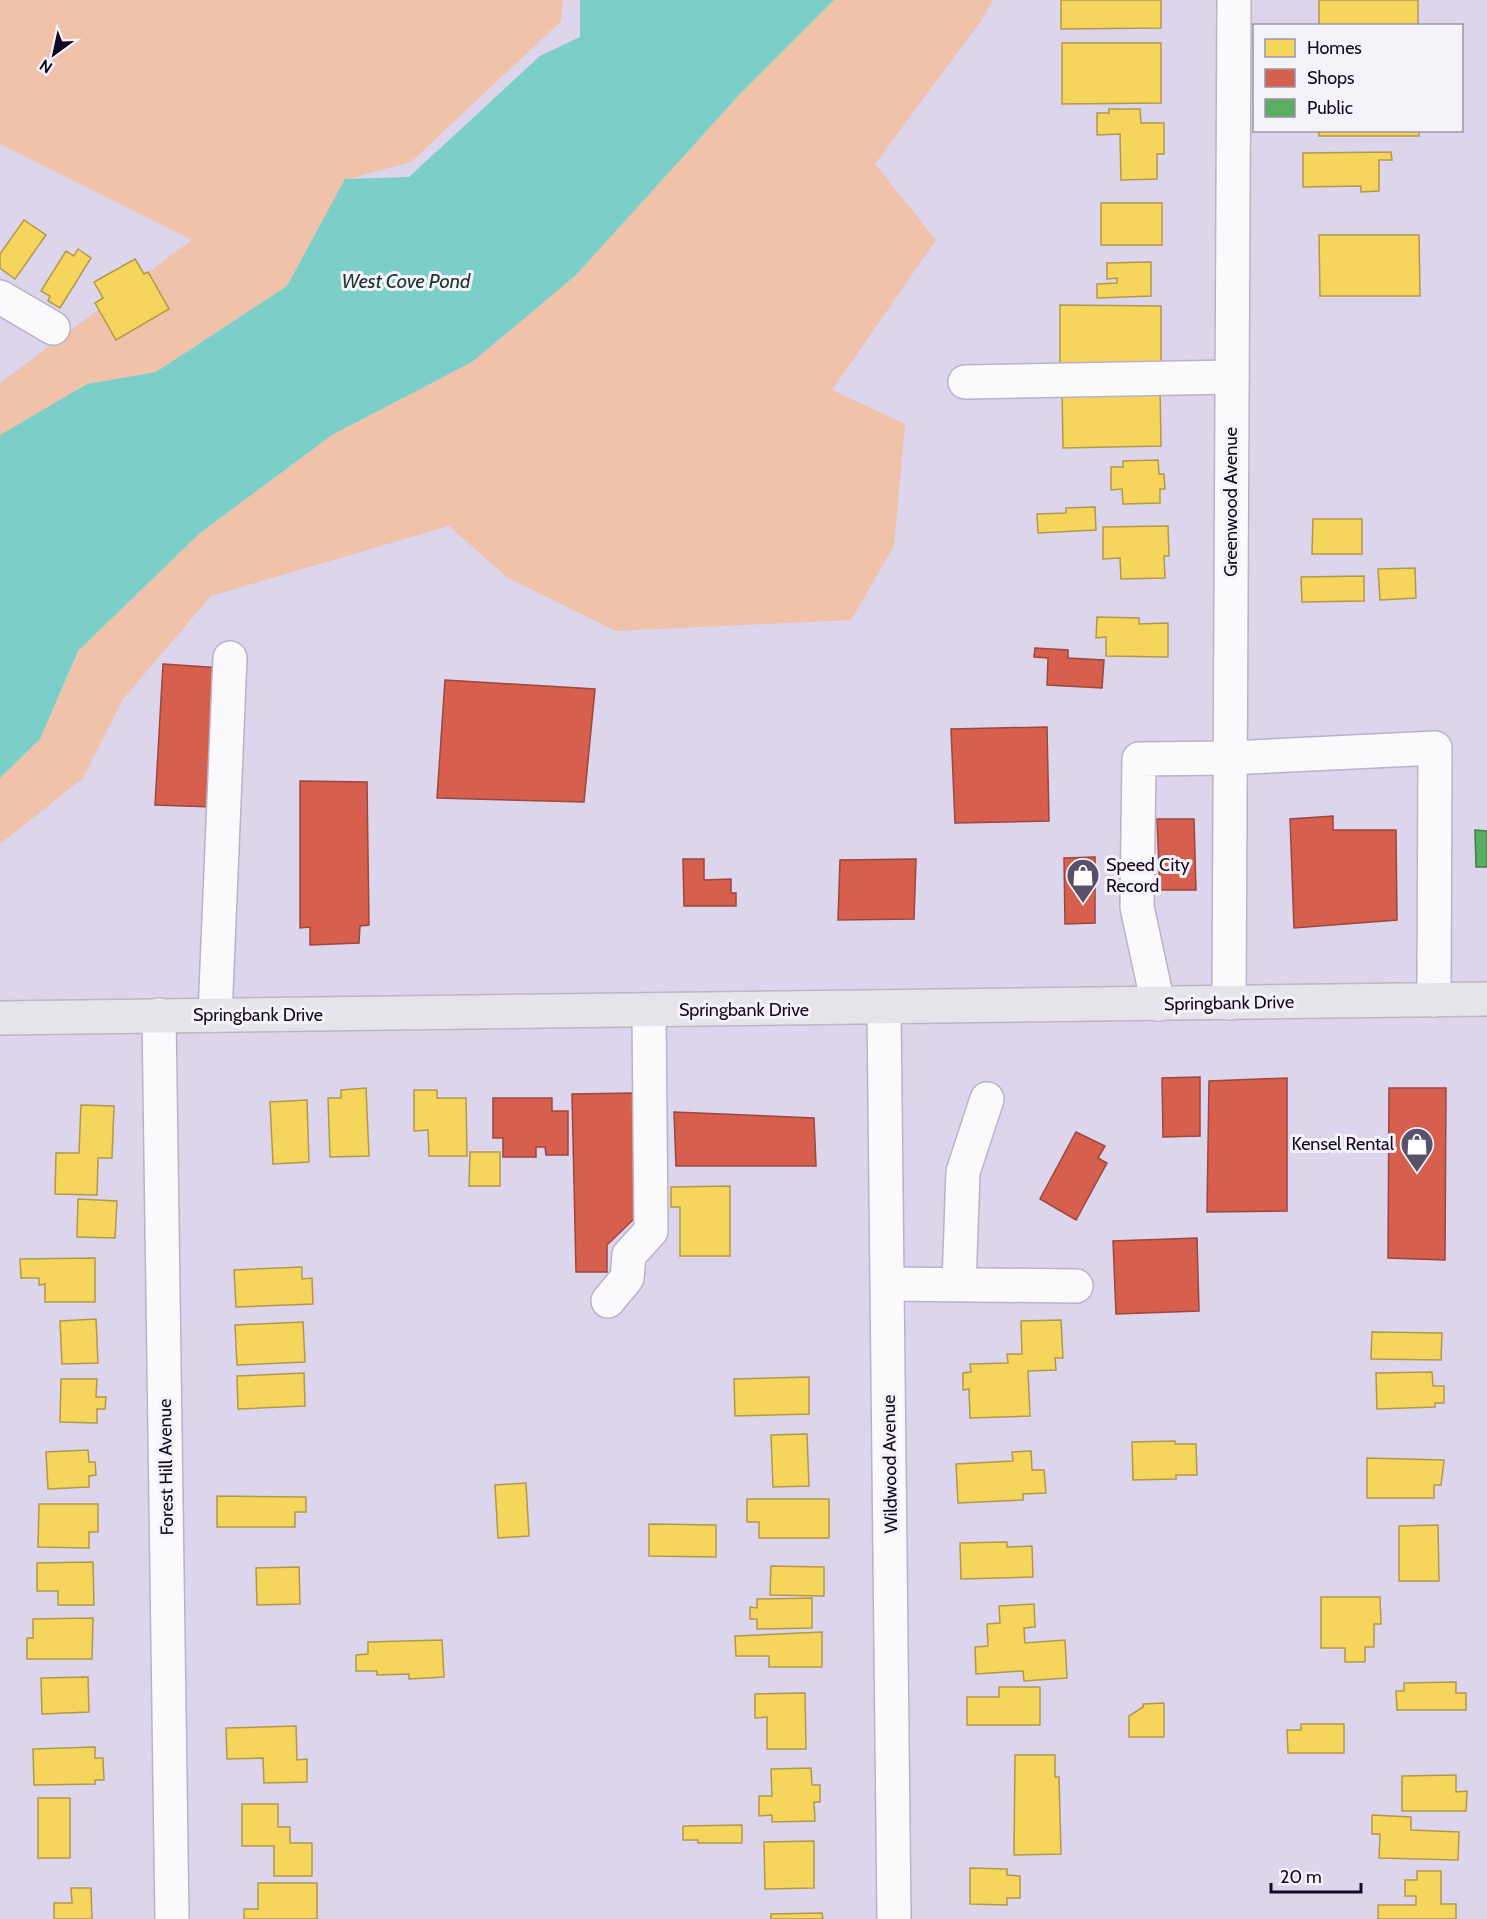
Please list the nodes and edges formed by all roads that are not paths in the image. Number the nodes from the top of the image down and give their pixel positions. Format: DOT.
graph roads {
  1 [pos="1234,0"];
  2 [pos="0,297"];
  3 [pos="53,328"];
  4 [pos="1232,377"];
  5 [pos="965,382"];
  6 [pos="230,658"];
  7 [pos="1230,758"];
  8 [pos="1487,999"];
  9 [pos="1434,1000"];
  10 [pos="1158,1004"];
  11 [pos="1229,1004"];
  12 [pos="884,1009"];
  13 [pos="650,1011"];
  14 [pos="159,1015"];
  15 [pos="215,1015"];
  16 [pos="0,1018"];
  17 [pos="987,1099"];
  18 [pos="888,1284"];
  19 [pos="959,1284"];
  20 [pos="1076,1286"];
  21 [pos="609,1302"];
  22 [pos="172,1919"];
  23 [pos="894,1919"];
  1 -- 4 [label="street, Greenwood Avenue"];
  2 -- 3 [label="street"];
  4 -- 5 [label="street"];
  4 -- 7 [label="street, Greenwood Avenue"];
  6 -- 15 [label="street"];
  7 -- 9 [label="street"];
  7 -- 10 [label="street"];
  7 -- 11 [label="street, Greenwood Avenue"];
  8 -- 9 [label="main road, Springbank Drive"];
  9 -- 11 [label="main road, Springbank Drive"];
  10 -- 11 [label="main road, Springbank Drive"];
  10 -- 12 [label="main road, Springbank Drive"];
  12 -- 13 [label="main road, Springbank Drive"];
  12 -- 18 [label="street, Wildwood Avenue"];
  13 -- 15 [label="main road, Springbank Drive"];
  13 -- 21 [label="street"];
  14 -- 15 [label="main road, Springbank Drive"];
  14 -- 16 [label="main road, Springbank Drive"];
  14 -- 22 [label="street, Forest Hill Avenue"];
  17 -- 19 [label="street"];
  18 -- 19 [label="street"];
  18 -- 23 [label="street, Wildwood Avenue"];
  19 -- 20 [label="street"];
}
